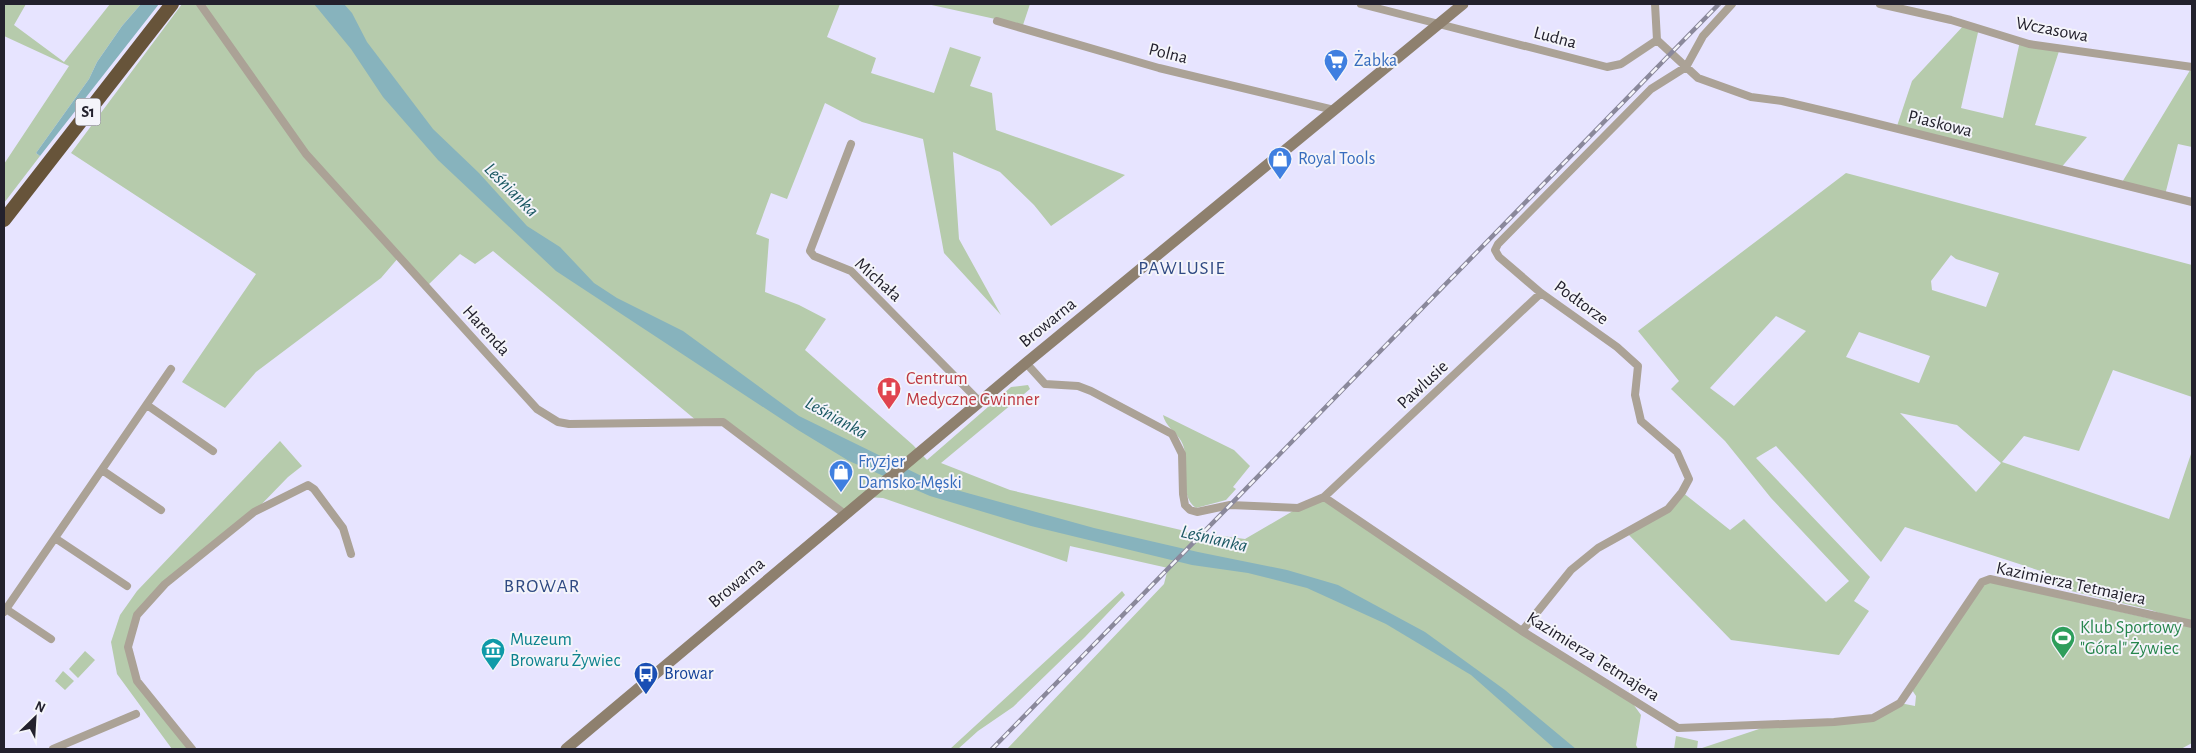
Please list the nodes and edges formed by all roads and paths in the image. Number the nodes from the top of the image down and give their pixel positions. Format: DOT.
graph roads {
  1 [pos="172,4"];
  2 [pos="200,4"];
  3 [pos="1362,4"];
  4 [pos="1463,4"];
  5 [pos="1655,4"];
  6 [pos="1732,4"];
  7 [pos="1880,4"];
  8 [pos="997,22"];
  9 [pos="1440,23"];
  10 [pos="1657,40"];
  11 [pos="1686,67"];
  12 [pos="2192,68"];
  13 [pos="1334,110"];
  14 [pos="851,144"];
  15 [pos="2192,202"];
  16 [pos="4,220"];
  17 [pos="1541,293"];
  18 [pos="1026,363"];
  19 [pos="171,369"];
  20 [pos="980,402"];
  21 [pos="147,405"];
  22 [pos="213,451"];
  23 [pos="102,470"];
  24 [pos="1324,497"];
  25 [pos="160,510"];
  26 [pos="846,515"];
  27 [pos="55,538"];
  28 [pos="351,554"];
  29 [pos="127,586"];
  30 [pos="5,611"];
  31 [pos="2192,624"];
  32 [pos="1522,631"];
  33 [pos="51,639"];
  34 [pos="136,714"];
  35 [pos="53,749"];
  36 [pos="192,749"];
  37 [pos="566,749"];
  1 -- 16 [label="highway, S1"];
  2 -- 26 [label="street, Harenda"];
  3 -- 9 [label="street, Ludna"];
  4 -- 9 [label="street, Browarna"];
  5 -- 10 [label="street"];
  6 -- 11 [label="street, Podtorze"];
  7 -- 12 [label="street, Wczasowa"];
  8 -- 13 [label="street, Polna"];
  9 -- 10 [label="street, Ludna"];
  9 -- 13 [label="street, Browarna"];
  10 -- 11 [label="street"];
  11 -- 15 [label="street, Piaskowa"];
  11 -- 17 [label="street, Podtorze"];
  13 -- 18 [label="street, Browarna"];
  14 -- 20 [label="street, Michała"];
  17 -- 24 [label="street, Pawlusie"];
  17 -- 32 [label="street, Podtorze"];
  18 -- 20 [label="street, Browarna"];
  18 -- 24 [label="street"];
  19 -- 21 [label="street"];
  20 -- 26 [label="street, Browarna"];
  21 -- 22 [label="street"];
  21 -- 23 [label="street"];
  23 -- 25 [label="street"];
  23 -- 27 [label="street"];
  24 -- 32 [label="street, Kazimierza Tetmajera"];
  26 -- 37 [label="street, Browarna"];
  27 -- 29 [label="street"];
  27 -- 30 [label="street"];
  28 -- 36 [label="street"];
  30 -- 33 [label="street"];
  31 -- 32 [label="street, Kazimierza Tetmajera"];
  34 -- 35 [label="street"];
}
